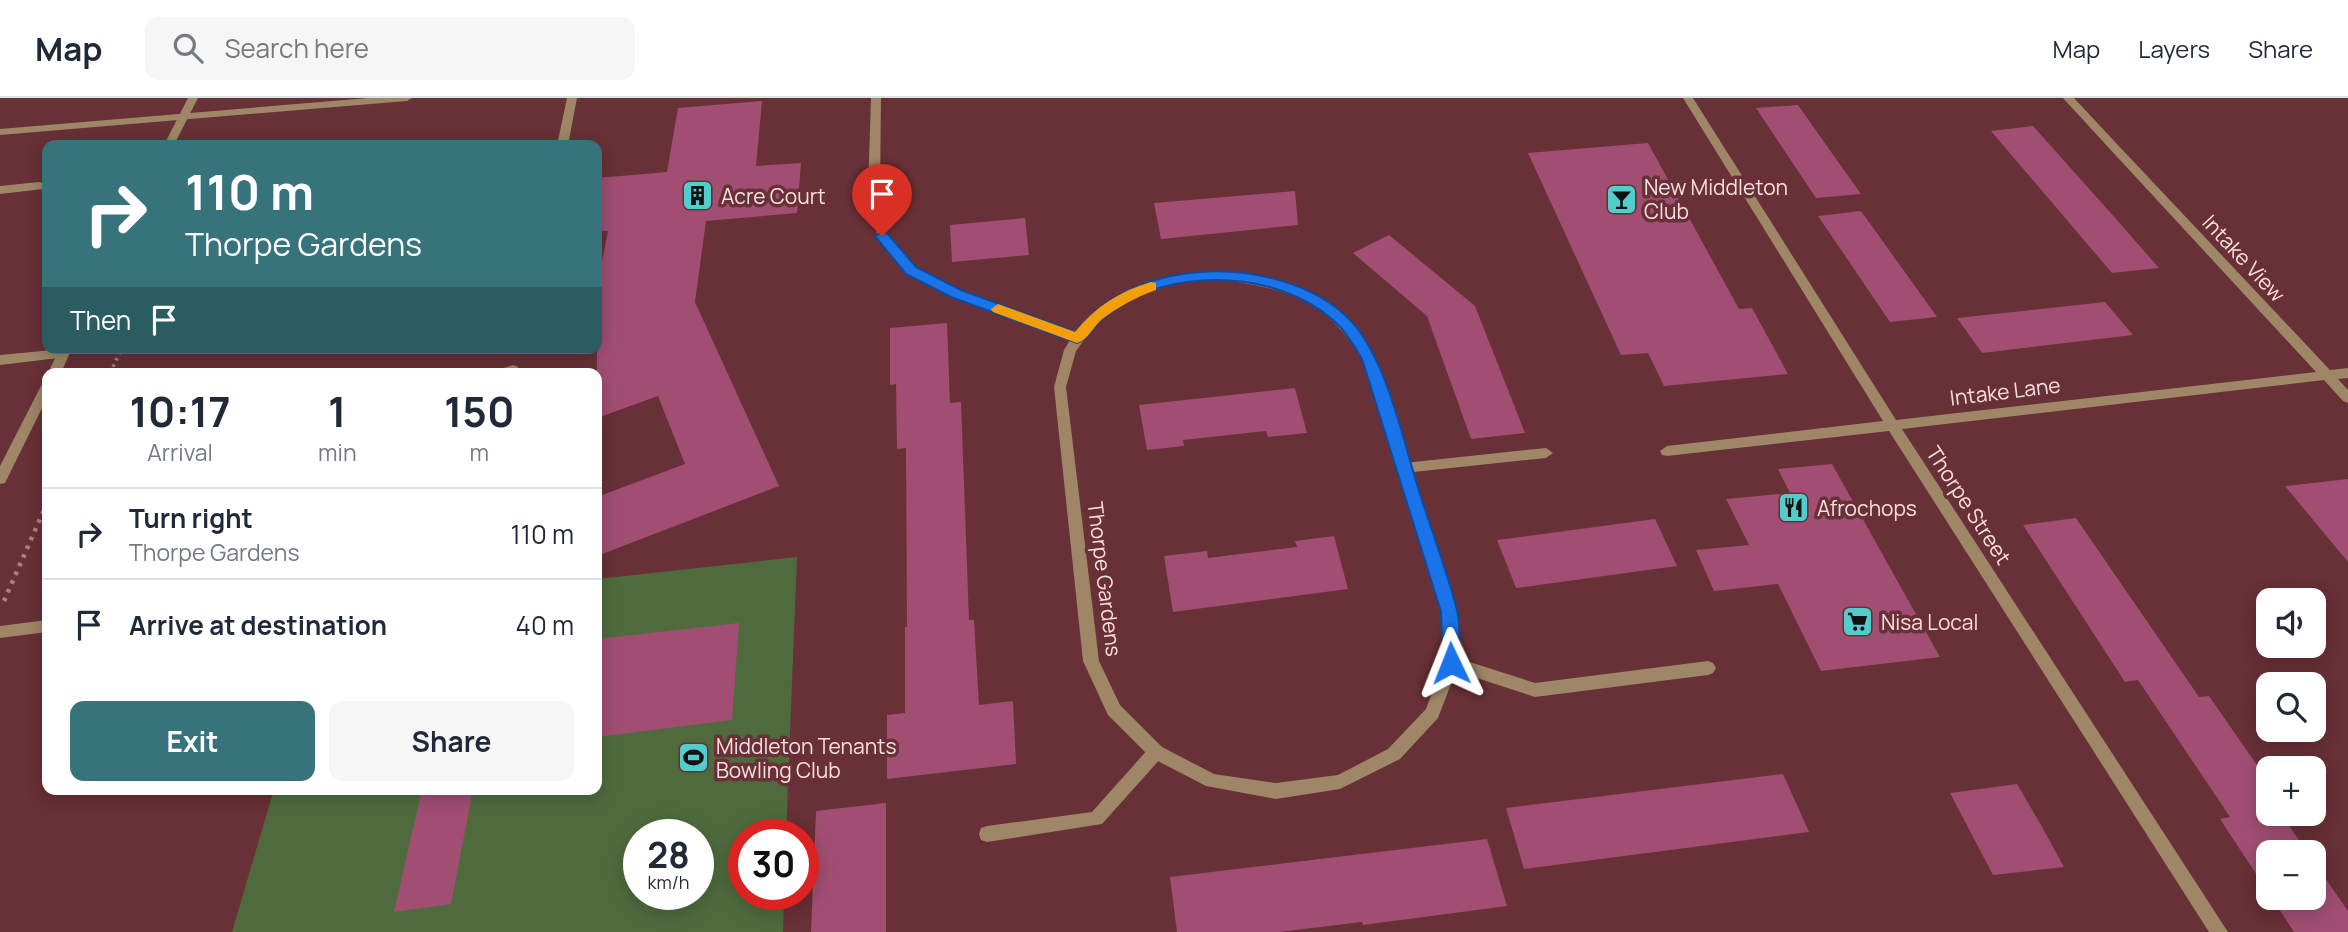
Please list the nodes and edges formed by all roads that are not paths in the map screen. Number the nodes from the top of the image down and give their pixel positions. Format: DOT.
graph roads {
  1 [pos="193,98"];
  2 [pos="407,98"];
  3 [pos="572,98"];
  4 [pos="876,98"];
  5 [pos="1688,98"];
  6 [pos="2068,98"];
  7 [pos="184,116"];
  8 [pos="0,132"];
  9 [pos="172,140"];
  10 [pos="563,140"];
  11 [pos="39,186"];
  12 [pos="0,190"];
  13 [pos="1077,338"];
  14 [pos="43,354"];
  15 [pos="0,360"];
  16 [pos="2348,373"];
  17 [pos="2328,376"];
  18 [pos="42,396"];
  19 [pos="2348,398"];
  20 [pos="1892,425"];
  21 [pos="1667,451"];
  22 [pos="1546,453"];
  23 [pos="1404,468"];
  24 [pos="0,480"];
  25 [pos="42,627"];
  26 [pos="0,632"];
  27 [pos="1451,663"];
  28 [pos="1708,668"];
  29 [pos="1156,752"];
  30 [pos="987,834"];
  31 [pos="2219,932"];
  1 -- 7 [label="street"];
  2 -- 7 [label="street"];
  3 -- 10 [label="street"];
  4 -- 13 [label="street"];
  5 -- 20 [label="street, Thorpe Street"];
  6 -- 17 [label="street, Intake View"];
  7 -- 8 [label="street"];
  7 -- 9 [label="street"];
  11 -- 12 [label="street"];
  13 -- 23 [label="street, Thorpe Gardens"];
  13 -- 29 [label="street, Thorpe Gardens"];
  14 -- 15 [label="street"];
  16 -- 17 [label="street, Intake Lane"];
  17 -- 19 [label="street, Intake View"];
  17 -- 20 [label="street, Intake Lane"];
  18 -- 24 [label="street"];
  20 -- 21 [label="street, Intake Lane"];
  20 -- 31 [label="street, Thorpe Street"];
  22 -- 23 [label="street"];
  23 -- 27 [label="street, Thorpe Gardens"];
  25 -- 26 [label="street"];
  27 -- 28 [label="street"];
  27 -- 29 [label="street, Thorpe Gardens"];
  29 -- 30 [label="street"];
}
